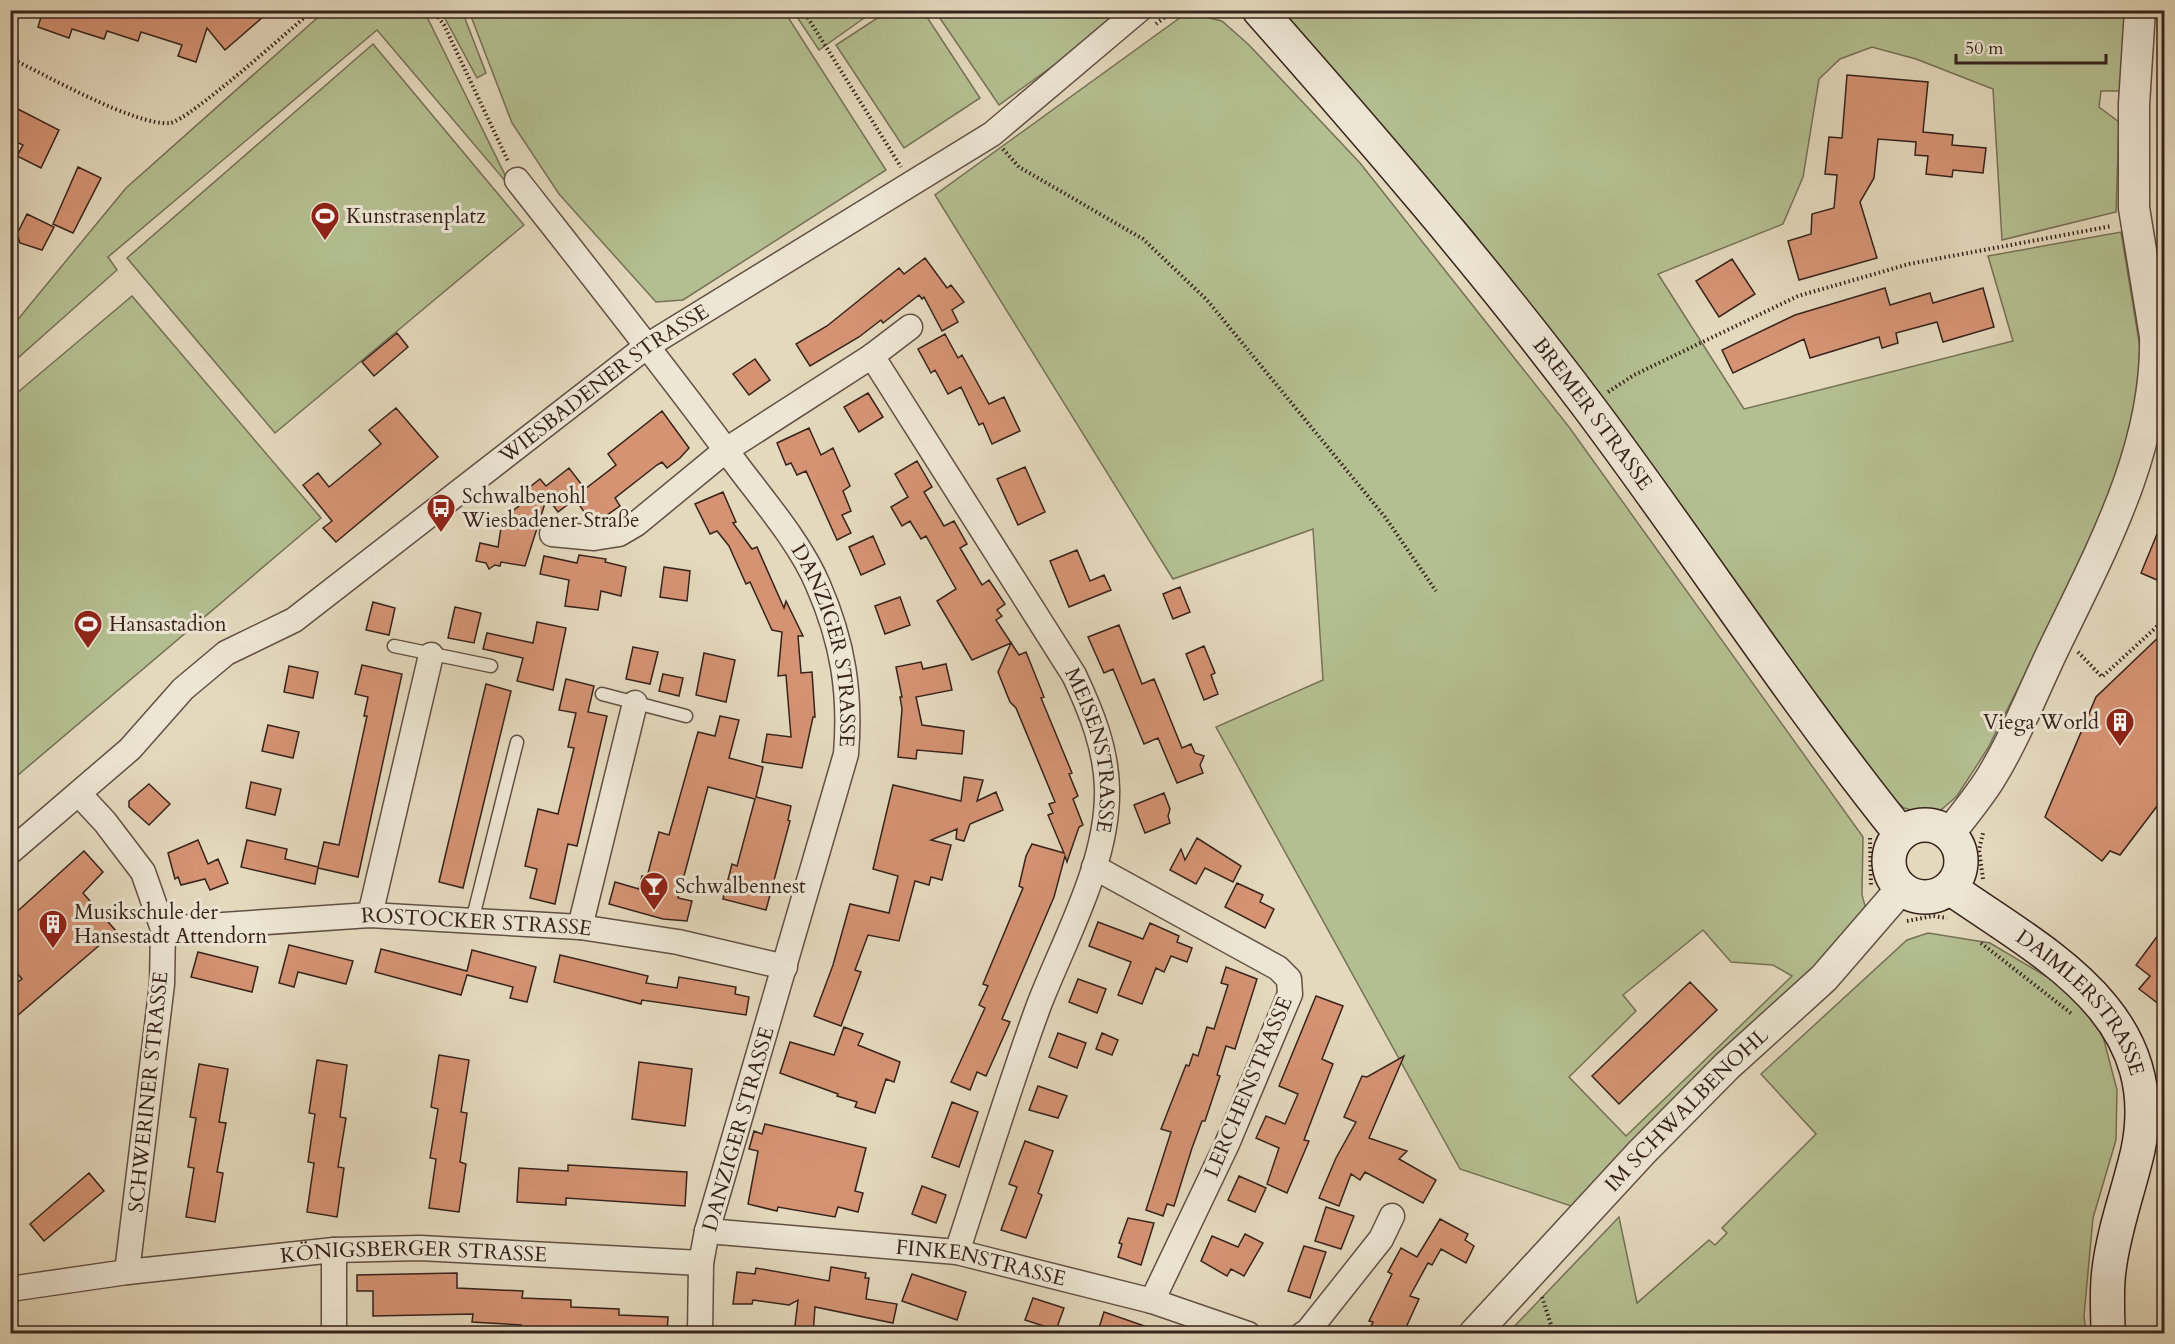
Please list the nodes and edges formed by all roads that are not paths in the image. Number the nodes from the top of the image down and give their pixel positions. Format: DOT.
graph roads {
  1 [pos="1139,10"];
  2 [pos="2140,10"];
  3 [pos="1248,16"];
  4 [pos="518,180"];
  5 [pos="910,327"];
  6 [pos="647,346"];
  7 [pos="873,356"];
  8 [pos="2160,369"];
  9 [pos="726,450"];
  10 [pos="552,534"];
  11 [pos="394,646"];
  12 [pos="431,654"];
  13 [pos="491,666"];
  14 [pos="602,694"];
  15 [pos="635,703"];
  16 [pos="686,716"];
  17 [pos="517,742"];
  18 [pos="79,794"];
  19 [pos="1949,834"];
  20 [pos="1885,835"];
  21 [pos="10,852"];
  22 [pos="1094,867"];
  23 [pos="1892,900"];
  24 [pos="1949,903"];
  25 [pos="370,915"];
  26 [pos="472,921"];
  27 [pos="580,927"];
  28 [pos="163,929"];
  29 [pos="785,967"];
  30 [pos="1392,1216"];
  31 [pos="707,1231"];
  32 [pos="334,1250"];
  33 [pos="957,1252"];
  34 [pos="701,1263"];
  35 [pos="127,1272"];
  36 [pos="10,1289"];
  37 [pos="1152,1301"];
  38 [pos="334,1334"];
  39 [pos="700,1334"];
  40 [pos="1248,1334"];
  41 [pos="1303,1334"];
  42 [pos="1474,1334"];
  43 [pos="2108,1334"];
  1 -- 6 [label="street, WIESBADENER STRASSE"];
  2 -- 8 [label="street"];
  3 -- 20 [label="main road, BREMER STRASSE"];
  4 -- 6 [label="street, DANZIGER STRASSE"];
  5 -- 7 [label="street"];
  6 -- 9 [label="street, DANZIGER STRASSE"];
  6 -- 18 [label="street, WIESBADENER STRASSE"];
  7 -- 9 [label="street"];
  7 -- 22 [label="street, MEISENSTRASSE"];
  8 -- 19 [label="street"];
  9 -- 10 [label="street"];
  9 -- 29 [label="street, DANZIGER STRASSE"];
  11 -- 12 [label="lane"];
  12 -- 13 [label="lane"];
  12 -- 25 [label="street"];
  14 -- 15 [label="lane"];
  15 -- 16 [label="lane"];
  15 -- 27 [label="street"];
  17 -- 26 [label="lane"];
  18 -- 21 [label="street, WIESBADENER STRASSE"];
  18 -- 28 [label="street, SCHWERINER STRASSE"];
  19 -- 20 [label="main road"];
  19 -- 24 [label="main road"];
  20 -- 23 [label="main road"];
  22 -- 33 [label="street, MEISENSTRASSE"];
  22 -- 37 [label="street, LERCHENSTRASSE"];
  23 -- 24 [label="main road"];
  23 -- 42 [label="street, IM SCHWALBENOHL"];
  24 -- 43 [label="main road, DAIMLERSTRASSE"];
  25 -- 26 [label="street, ROSTOCKER STRASSE"];
  25 -- 28 [label="street, ROSTOCKER STRASSE"];
  26 -- 27 [label="street, ROSTOCKER STRASSE"];
  27 -- 29 [label="street, ROSTOCKER STRASSE"];
  28 -- 35 [label="street, SCHWERINER STRASSE"];
  29 -- 31 [label="street, DANZIGER STRASSE"];
  30 -- 41 [label="street"];
  31 -- 33 [label="street, FINKENSTRASSE"];
  31 -- 34 [label="street, DANZIGER STRASSE"];
  32 -- 34 [label="street, KÖNIGSBERGER STRASSE"];
  32 -- 35 [label="street, KÖNIGSBERGER STRASSE"];
  32 -- 38 [label="street"];
  33 -- 37 [label="street, FINKENSTRASSE"];
  34 -- 39 [label="street, DANZIGER STRASSE"];
  35 -- 36 [label="street, KÖNIGSBERGER STRASSE"];
  37 -- 40 [label="street, FINKENSTRASSE"];
}
